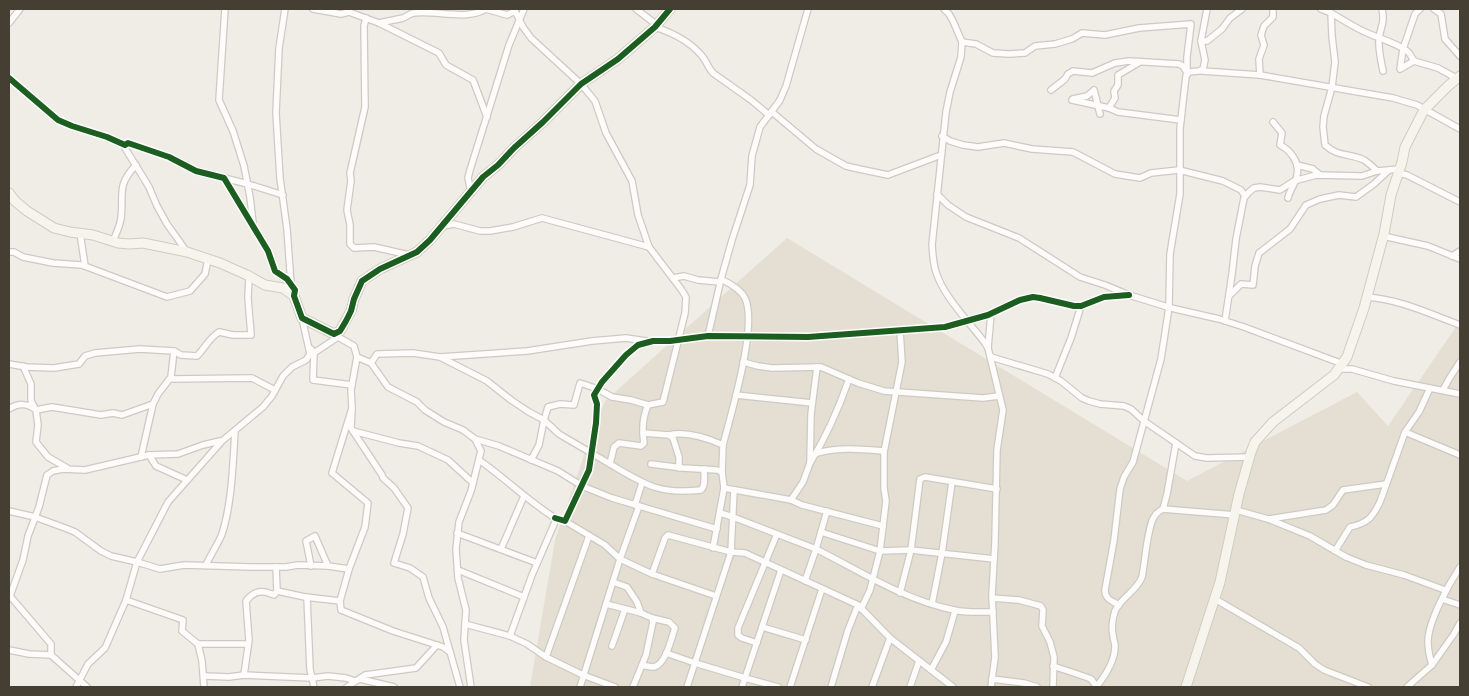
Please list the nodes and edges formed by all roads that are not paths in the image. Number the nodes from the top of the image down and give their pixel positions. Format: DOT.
graph roads {
  1 [pos="20,9"];
  2 [pos="225,9"];
  3 [pos="285,9"];
  4 [pos="313,9"];
  5 [pos="524,9"];
  6 [pos="636,9"];
  7 [pos="670,9"];
  8 [pos="808,9"];
  9 [pos="944,9"];
  10 [pos="1207,9"];
  11 [pos="1242,9"];
  12 [pos="1273,9"];
  13 [pos="1322,9"];
  14 [pos="1382,9"];
  15 [pos="1420,9"];
  16 [pos="1434,9"];
  17 [pos="515,10"];
  18 [pos="1331,13"];
  19 [pos="366,18"];
  20 [pos="519,20"];
  21 [pos="9,23"];
  22 [pos="380,23"];
  23 [pos="656,26"];
  24 [pos="1379,38"];
  25 [pos="1201,41"];
  26 [pos="962,42"];
  27 [pos="1403,49"];
  28 [pos="1460,56"];
  29 [pos="1414,61"];
  30 [pos="1140,62"];
  31 [pos="1202,70"];
  32 [pos="1383,71"];
  33 [pos="1187,73"];
  34 [pos="1260,75"];
  35 [pos="1458,77"];
  36 [pos="9,78"];
  37 [pos="581,84"];
  38 [pos="1332,88"];
  39 [pos="1051,90"];
  40 [pos="1109,108"];
  41 [pos="1424,110"];
  42 [pos="771,114"];
  43 [pos="1100,114"];
  44 [pos="487,117"];
  45 [pos="1181,120"];
  46 [pos="1273,122"];
  47 [pos="1460,129"];
  48 [pos="942,136"];
  49 [pos="957,143"];
  50 [pos="125,145"];
  51 [pos="941,152"];
  52 [pos="1297,165"];
  53 [pos="136,166"];
  54 [pos="1179,170"];
  55 [pos="1377,171"];
  56 [pos="1395,171"];
  57 [pos="1320,174"];
  58 [pos="224,178"];
  59 [pos="1294,181"];
  60 [pos="248,184"];
  61 [pos="471,192"];
  62 [pos="937,194"];
  63 [pos="9,195"];
  64 [pos="283,195"];
  65 [pos="1245,196"];
  66 [pos="1288,198"];
  67 [pos="1460,202"];
  68 [pos="253,225"];
  69 [pos="441,226"];
  70 [pos="80,233"];
  71 [pos="1383,236"];
  72 [pos="113,241"];
  73 [pos="650,247"];
  74 [pos="1460,251"];
  75 [pos="9,252"];
  76 [pos="187,252"];
  77 [pos="409,255"];
  78 [pos="1452,256"];
  79 [pos="208,259"];
  80 [pos="1460,259"];
  81 [pos="85,266"];
  82 [pos="249,276"];
  83 [pos="673,278"];
  84 [pos="721,281"];
  85 [pos="291,284"];
  86 [pos="1129,295"];
  87 [pos="1229,295"];
  88 [pos="294,296"];
  89 [pos="1366,297"];
  90 [pos="1081,306"];
  91 [pos="1169,307"];
  92 [pos="991,314"];
  93 [pos="302,318"];
  94 [pos="968,320"];
  95 [pos="1224,320"];
  96 [pos="1460,325"];
  97 [pos="900,331"];
  98 [pos="338,335"];
  99 [pos="708,336"];
  100 [pos="748,337"];
  101 [pos="679,340"];
  102 [pos="649,342"];
  103 [pos="310,347"];
  104 [pos="988,348"];
  105 [pos="174,350"];
  106 [pos="314,353"];
  107 [pos="357,357"];
  108 [pos="440,357"];
  109 [pos="991,357"];
  110 [pos="743,362"];
  111 [pos="1460,362"];
  112 [pos="371,363"];
  113 [pos="9,364"];
  114 [pos="23,366"];
  115 [pos="1342,366"];
  116 [pos="818,367"];
  117 [pos="1055,378"];
  118 [pos="849,379"];
  119 [pos="170,380"];
  120 [pos="352,385"];
  121 [pos="1430,388"];
  122 [pos="598,389"];
  123 [pos="276,390"];
  124 [pos="1443,390"];
  125 [pos="896,392"];
  126 [pos="1460,394"];
  127 [pos="736,395"];
  128 [pos="999,396"];
  129 [pos="812,403"];
  130 [pos="153,404"];
  131 [pos="648,405"];
  132 [pos="352,408"];
  133 [pos="9,409"];
  134 [pos="36,410"];
  135 [pos="544,420"];
  136 [pos="1144,422"];
  137 [pos="235,431"];
  138 [pos="353,431"];
  139 [pos="1405,432"];
  140 [pos="642,433"];
  141 [pos="669,435"];
  142 [pos="475,439"];
  143 [pos="222,441"];
  144 [pos="1176,442"];
  145 [pos="723,445"];
  146 [pos="884,451"];
  147 [pos="591,452"];
  148 [pos="817,453"];
  149 [pos="149,455"];
  150 [pos="1460,455"];
  151 [pos="140,457"];
  152 [pos="1249,457"];
  153 [pos="479,460"];
  154 [pos="531,460"];
  155 [pos="810,463"];
  156 [pos="610,464"];
  157 [pos="651,464"];
  158 [pos="679,468"];
  159 [pos="69,469"];
  160 [pos="704,469"];
  161 [pos="722,472"];
  162 [pos="187,480"];
  163 [pos="952,482"];
  164 [pos="473,483"];
  165 [pos="642,483"];
  166 [pos="1386,484"];
  167 [pos="582,486"];
  168 [pos="724,488"];
  169 [pos="997,488"];
  170 [pos="734,490"];
  171 [pos="524,496"];
  172 [pos="791,500"];
  173 [pos="637,506"];
  174 [pos="1163,509"];
  175 [pos="9,511"];
  176 [pos="827,511"];
  177 [pos="720,513"];
  178 [pos="1235,513"];
  179 [pos="733,517"];
  180 [pos="35,518"];
  181 [pos="555,518"];
  182 [pos="1268,519"];
  183 [pos="565,521"];
  184 [pos="883,526"];
  185 [pos="717,529"];
  186 [pos="821,532"];
  187 [pos="457,533"];
  188 [pos="777,534"];
  189 [pos="589,536"];
  190 [pos="714,548"];
  191 [pos="501,549"];
  192 [pos="816,549"];
  193 [pos="912,550"];
  194 [pos="880,551"];
  195 [pos="1335,551"];
  196 [pos="731,552"];
  197 [pos="942,553"];
  198 [pos="620,559"];
  199 [pos="994,559"];
  200 [pos="137,562"];
  201 [pos="765,562"];
  202 [pos="537,563"];
  203 [pos="206,565"];
  204 [pos="276,566"];
  205 [pos="312,566"];
  206 [pos="328,566"];
  207 [pos="1460,566"];
  208 [pos="349,569"];
  209 [pos="458,570"];
  210 [pos="782,570"];
  211 [pos="652,574"];
  212 [pos="873,578"];
  213 [pos="805,581"];
  214 [pos="614,582"];
  215 [pos="822,589"];
  216 [pos="1445,590"];
  217 [pos="277,591"];
  218 [pos="900,593"];
  219 [pos="716,596"];
  220 [pos="307,597"];
  221 [pos="524,597"];
  222 [pos="992,598"];
  223 [pos="1215,599"];
  224 [pos="1442,599"];
  225 [pos="126,600"];
  226 [pos="340,601"];
  227 [pos="606,604"];
  228 [pos="932,604"];
  229 [pos="1119,605"];
  230 [pos="1460,605"];
  231 [pos="860,607"];
  232 [pos="625,608"];
  233 [pos="955,611"];
  234 [pos="993,612"];
  235 [pos="642,613"];
  236 [pos="652,618"];
  237 [pos="1460,623"];
  238 [pos="465,624"];
  239 [pos="762,627"];
  240 [pos="510,636"];
  241 [pos="890,638"];
  242 [pos="806,640"];
  243 [pos="757,643"];
  244 [pos="198,644"];
  245 [pos="248,644"];
  246 [pos="437,645"];
  247 [pos="612,646"];
  248 [pos="9,650"];
  249 [pos="450,652"];
  250 [pos="666,653"];
  251 [pos="51,655"];
  252 [pos="546,657"];
  253 [pos="919,661"];
  254 [pos="695,663"];
  255 [pos="642,665"];
  256 [pos="1432,665"];
  257 [pos="1053,666"];
  258 [pos="931,670"];
  259 [pos="244,675"];
  260 [pos="583,675"];
  261 [pos="204,676"];
  262 [pos="312,678"];
  263 [pos="745,678"];
  264 [pos="992,679"];
  265 [pos="80,680"];
  266 [pos="357,680"];
  267 [pos="76,687"];
  268 [pos="87,687"];
  269 [pos="204,687"];
  270 [pos="314,687"];
  271 [pos="347,687"];
  272 [pos="394,687"];
  273 [pos="460,687"];
  274 [pos="471,687"];
  275 [pos="580,687"];
  276 [pos="615,687"];
  277 [pos="633,687"];
  278 [pos="687,687"];
  279 [pos="742,687"];
  280 [pos="778,687"];
  281 [pos="790,687"];
  282 [pos="831,687"];
  283 [pos="872,687"];
  284 [pos="910,687"];
  285 [pos="953,687"];
  286 [pos="991,687"];
  287 [pos="1038,687"];
  288 [pos="1052,687"];
  289 [pos="1097,687"];
  290 [pos="1186,687"];
  291 [pos="1368,687"];
  292 [pos="1406,687"];
  1 -- 21 [label="street"];
  2 -- 60 [label="street"];
  3 -- 64 [label="street"];
  4 -- 19 [label="street"];
  5 -- 20 [label="street"];
  6 -- 23 [label="street"];
  7 -- 23 [label="street"];
  8 -- 42 [label="street"];
  9 -- 26 [label="street"];
  10 -- 25 [label="street"];
  11 -- 25 [label="street"];
  12 -- 34 [label="street"];
  13 -- 18 [label="street"];
  14 -- 24 [label="street"];
  15 -- 27 [label="street"];
  16 -- 28 [label="street"];
  17 -- 20 [label="street"];
  17 -- 22 [label="street"];
  18 -- 24 [label="street"];
  18 -- 38 [label="street"];
  19 -- 22 [label="street"];
  19 -- 77 [label="street"];
  20 -- 37 [label="street"];
  20 -- 44 [label="street"];
  22 -- 44 [label="street"];
  23 -- 37 [label="street"];
  23 -- 42 [label="street"];
  24 -- 27 [label="street"];
  24 -- 32 [label="street"];
  25 -- 31 [label="street"];
  26 -- 33 [label="street"];
  26 -- 48 [label="street"];
  27 -- 29 [label="street"];
  27 -- 29 [label="street"];
  29 -- 35 [label="street"];
  30 -- 33 [label="street"];
  30 -- 39 [label="street"];
  30 -- 40 [label="street"];
  31 -- 33 [label="street"];
  31 -- 34 [label="street"];
  33 -- 45 [label="street"];
  34 -- 38 [label="street"];
  35 -- 41 [label="street"];
  36 -- 50 [label="street"];
  37 -- 61 [label="street"];
  37 -- 73 [label="street"];
  38 -- 41 [label="street"];
  38 -- 55 [label="street"];
  40 -- 43 [label="street"];
  40 -- 45 [label="street"];
  41 -- 47 [label="street"];
  41 -- 56 [label="street"];
  42 -- 51 [label="street"];
  42 -- 84 [label="street"];
  44 -- 61 [label="street"];
  45 -- 54 [label="street"];
  46 -- 52 [label="street"];
  48 -- 49 [label="street"];
  48 -- 51 [label="street"];
  49 -- 51 [label="street"];
  49 -- 54 [label="street"];
  50 -- 53 [label="street"];
  50 -- 58 [label="street"];
  51 -- 62 [label="street"];
  52 -- 57 [label="street"];
  52 -- 59 [label="street"];
  53 -- 72 [label="street"];
  53 -- 76 [label="street"];
  54 -- 65 [label="street"];
  54 -- 91 [label="street"];
  55 -- 56 [label="street"];
  55 -- 57 [label="street"];
  56 -- 67 [label="street"];
  56 -- 71 [label="street"];
  56 -- 87 [label="street"];
  57 -- 59 [label="street"];
  58 -- 60 [label="street"];
  58 -- 68 [label="street"];
  59 -- 65 [label="street"];
  59 -- 66 [label="street"];
  60 -- 64 [label="street"];
  60 -- 68 [label="street"];
  61 -- 69 [label="street"];
  62 -- 86 [label="street"];
  62 -- 94 [label="street"];
  63 -- 70 [label="street"];
  64 -- 85 [label="street"];
  65 -- 87 [label="street"];
  68 -- 85 [label="street"];
  69 -- 73 [label="street"];
  69 -- 77 [label="street"];
  70 -- 72 [label="street"];
  70 -- 81 [label="street"];
  71 -- 78 [label="street"];
  71 -- 89 [label="street"];
  72 -- 76 [label="street"];
  73 -- 83 [label="street"];
  74 -- 78 [label="street"];
  75 -- 81 [label="street"];
  76 -- 79 [label="street"];
  77 -- 98 [label="street"];
  78 -- 80 [label="street"];
  79 -- 81 [label="street"];
  79 -- 82 [label="street"];
  82 -- 88 [label="street"];
  82 -- 105 [label="street"];
  83 -- 84 [label="street"];
  83 -- 101 [label="street"];
  84 -- 99 [label="street"];
  84 -- 100 [label="street"];
  85 -- 88 [label="street"];
  86 -- 90 [label="street"];
  86 -- 91 [label="street"];
  87 -- 95 [label="street"];
  88 -- 93 [label="street"];
  89 -- 96 [label="street"];
  89 -- 115 [label="street"];
  90 -- 92 [label="street"];
  90 -- 117 [label="street"];
  91 -- 95 [label="street"];
  91 -- 136 [label="street"];
  92 -- 94 [label="street"];
  92 -- 104 [label="street"];
  93 -- 98 [label="street"];
  93 -- 103 [label="street"];
  94 -- 97 [label="street"];
  94 -- 104 [label="street"];
  95 -- 115 [label="street"];
  97 -- 100 [label="street"];
  97 -- 125 [label="street"];
  98 -- 106 [label="street"];
  98 -- 107 [label="street"];
  99 -- 100 [label="street"];
  99 -- 101 [label="street"];
  100 -- 110 [label="street"];
  101 -- 102 [label="street"];
  101 -- 131 [label="street"];
  102 -- 108 [label="street"];
  102 -- 122 [label="street"];
  103 -- 106 [label="street"];
  103 -- 123 [label="street"];
  104 -- 109 [label="street"];
  105 -- 114 [label="street"];
  105 -- 119 [label="street"];
  106 -- 120 [label="street"];
  107 -- 112 [label="street"];
  107 -- 120 [label="street"];
  108 -- 112 [label="street"];
  108 -- 135 [label="street"];
  109 -- 117 [label="street"];
  109 -- 128 [label="street"];
  110 -- 116 [label="street"];
  110 -- 127 [label="street"];
  111 -- 124 [label="street"];
  112 -- 142 [label="street"];
  113 -- 114 [label="street"];
  114 -- 134 [label="street"];
  115 -- 121 [label="street"];
  115 -- 152 [label="street"];
  116 -- 118 [label="street"];
  116 -- 129 [label="street"];
  117 -- 136 [label="street"];
  118 -- 125 [label="street"];
  118 -- 148 [label="street"];
  119 -- 123 [label="street"];
  119 -- 130 [label="street"];
  120 -- 132 [label="street"];
  121 -- 124 [label="street"];
  121 -- 139 [label="street"];
  122 -- 131 [label="street"];
  122 -- 135 [label="street"];
  122 -- 147 [label="street"];
  123 -- 137 [label="street"];
  124 -- 126 [label="street"];
  125 -- 128 [label="street"];
  125 -- 146 [label="street"];
  127 -- 129 [label="street"];
  127 -- 145 [label="street"];
  128 -- 169 [label="street"];
  129 -- 155 [label="street"];
  130 -- 134 [label="street"];
  130 -- 151 [label="street"];
  131 -- 140 [label="street"];
  132 -- 138 [label="street"];
  132 -- 208 [label="street"];
  133 -- 134 [label="street"];
  134 -- 159 [label="street"];
  135 -- 147 [label="street"];
  135 -- 154 [label="street"];
  136 -- 144 [label="street"];
  136 -- 229 [label="street"];
  137 -- 143 [label="street"];
  137 -- 203 [label="street"];
  138 -- 164 [label="street"];
  138 -- 249 [label="street"];
  139 -- 150 [label="street"];
  139 -- 166 [label="street"];
  140 -- 141 [label="street"];
  140 -- 156 [label="street"];
  141 -- 145 [label="street"];
  141 -- 158 [label="street"];
  142 -- 153 [label="street"];
  142 -- 154 [label="street"];
  143 -- 149 [label="street"];
  143 -- 162 [label="street"];
  144 -- 152 [label="street"];
  144 -- 174 [label="street"];
  145 -- 161 [label="street"];
  146 -- 148 [label="street"];
  146 -- 184 [label="street"];
  147 -- 156 [label="street"];
  147 -- 167 [label="street"];
  148 -- 155 [label="street"];
  149 -- 151 [label="street"];
  149 -- 162 [label="street"];
  151 -- 159 [label="street"];
  152 -- 178 [label="street"];
  153 -- 164 [label="street"];
  153 -- 171 [label="street"];
  154 -- 167 [label="street"];
  155 -- 172 [label="street"];
  156 -- 165 [label="street"];
  157 -- 158 [label="street"];
  158 -- 160 [label="street"];
  159 -- 180 [label="street"];
  160 -- 161 [label="street"];
  160 -- 165 [label="street"];
  161 -- 168 [label="street"];
  162 -- 200 [label="street"];
  163 -- 169 [label="street"];
  163 -- 193 [label="street"];
  163 -- 197 [label="street"];
  164 -- 187 [label="street"];
  165 -- 173 [label="street"];
  166 -- 182 [label="street"];
  166 -- 195 [label="street"];
  167 -- 173 [label="street"];
  167 -- 183 [label="street"];
  168 -- 170 [label="street"];
  168 -- 177 [label="street"];
  169 -- 199 [label="street"];
  170 -- 172 [label="street"];
  170 -- 179 [label="street"];
  171 -- 181 [label="street"];
  171 -- 191 [label="street"];
  172 -- 176 [label="street"];
  173 -- 185 [label="street"];
  173 -- 198 [label="street"];
  174 -- 178 [label="street"];
  174 -- 229 [label="street"];
  175 -- 180 [label="street"];
  176 -- 184 [label="street"];
  176 -- 186 [label="street"];
  177 -- 179 [label="street"];
  177 -- 185 [label="street"];
  178 -- 182 [label="street"];
  178 -- 223 [label="street"];
  179 -- 188 [label="street"];
  179 -- 196 [label="street"];
  180 -- 200 [label="street"];
  180 -- 251 [label="street"];
  181 -- 183 [label="street"];
  181 -- 202 [label="street"];
  182 -- 195 [label="street"];
  183 -- 189 [label="street"];
  184 -- 194 [label="street"];
  185 -- 190 [label="street"];
  186 -- 192 [label="street"];
  186 -- 194 [label="street"];
  187 -- 191 [label="street"];
  187 -- 209 [label="street"];
  188 -- 192 [label="street"];
  188 -- 201 [label="street"];
  189 -- 198 [label="street"];
  189 -- 252 [label="street"];
  190 -- 196 [label="street"];
  190 -- 211 [label="street"];
  191 -- 202 [label="street"];
  192 -- 212 [label="street"];
  192 -- 213 [label="street"];
  193 -- 194 [label="street"];
  193 -- 197 [label="street"];
  193 -- 218 [label="street"];
  194 -- 212 [label="street"];
  195 -- 216 [label="street"];
  196 -- 201 [label="street"];
  196 -- 219 [label="street"];
  197 -- 199 [label="street"];
  197 -- 228 [label="street"];
  198 -- 211 [label="street"];
  198 -- 214 [label="street"];
  199 -- 222 [label="street"];
  200 -- 203 [label="street"];
  200 -- 225 [label="street"];
  201 -- 210 [label="street"];
  201 -- 243 [label="street"];
  202 -- 221 [label="street"];
  203 -- 204 [label="street"];
  204 -- 205 [label="street"];
  204 -- 217 [label="street"];
  205 -- 206 [label="street"];
  205 -- 206 [label="street"];
  206 -- 208 [label="street"];
  207 -- 216 [label="street"];
  208 -- 226 [label="street"];
  209 -- 221 [label="street"];
  209 -- 238 [label="street"];
  210 -- 213 [label="street"];
  210 -- 239 [label="street"];
  211 -- 219 [label="street"];
  212 -- 218 [label="street"];
  212 -- 231 [label="street"];
  213 -- 215 [label="street"];
  214 -- 227 [label="street"];
  214 -- 235 [label="street"];
  215 -- 231 [label="street"];
  215 -- 242 [label="street"];
  216 -- 224 [label="street"];
  217 -- 220 [label="street"];
  217 -- 245 [label="street"];
  218 -- 228 [label="street"];
  219 -- 254 [label="street"];
  220 -- 226 [label="street"];
  220 -- 262 [label="street"];
  221 -- 240 [label="street"];
  222 -- 234 [label="street"];
  222 -- 257 [label="street"];
  223 -- 290 [label="street"];
  223 -- 291 [label="street"];
  224 -- 230 [label="street"];
  224 -- 256 [label="street"];
  225 -- 244 [label="street"];
  225 -- 265 [label="street"];
  226 -- 246 [label="street"];
  227 -- 232 [label="street"];
  227 -- 260 [label="street"];
  228 -- 233 [label="street"];
  229 -- 289 [label="street"];
  231 -- 241 [label="street"];
  231 -- 282 [label="street"];
  232 -- 235 [label="street"];
  232 -- 247 [label="street"];
  233 -- 234 [label="street"];
  233 -- 258 [label="street"];
  234 -- 264 [label="street"];
  235 -- 236 [label="street"];
  236 -- 250 [label="street"];
  236 -- 255 [label="street"];
  237 -- 256 [label="street"];
  238 -- 240 [label="street"];
  238 -- 274 [label="street"];
  239 -- 242 [label="street"];
  239 -- 243 [label="street"];
  240 -- 252 [label="street"];
  241 -- 253 [label="street"];
  241 -- 283 [label="street"];
  242 -- 281 [label="street"];
  243 -- 263 [label="street"];
  244 -- 245 [label="street"];
  244 -- 261 [label="street"];
  245 -- 259 [label="street"];
  246 -- 249 [label="street"];
  246 -- 266 [label="street"];
  248 -- 251 [label="street"];
  249 -- 273 [label="street"];
  250 -- 254 [label="street"];
  250 -- 255 [label="street"];
  251 -- 265 [label="street"];
  252 -- 260 [label="street"];
  253 -- 258 [label="street"];
  253 -- 284 [label="street"];
  254 -- 263 [label="street"];
  254 -- 278 [label="street"];
  255 -- 277 [label="street"];
  256 -- 292 [label="street"];
  257 -- 288 [label="street"];
  257 -- 289 [label="street"];
  258 -- 285 [label="street"];
  259 -- 261 [label="street"];
  259 -- 262 [label="street"];
  260 -- 275 [label="street"];
  260 -- 276 [label="street"];
  261 -- 269 [label="street"];
  262 -- 266 [label="street"];
  262 -- 270 [label="street"];
  263 -- 279 [label="street"];
  263 -- 280 [label="street"];
  264 -- 286 [label="street"];
  264 -- 287 [label="street"];
  265 -- 267 [label="street"];
  265 -- 268 [label="street"];
  266 -- 271 [label="street"];
  266 -- 272 [label="street"];
}
